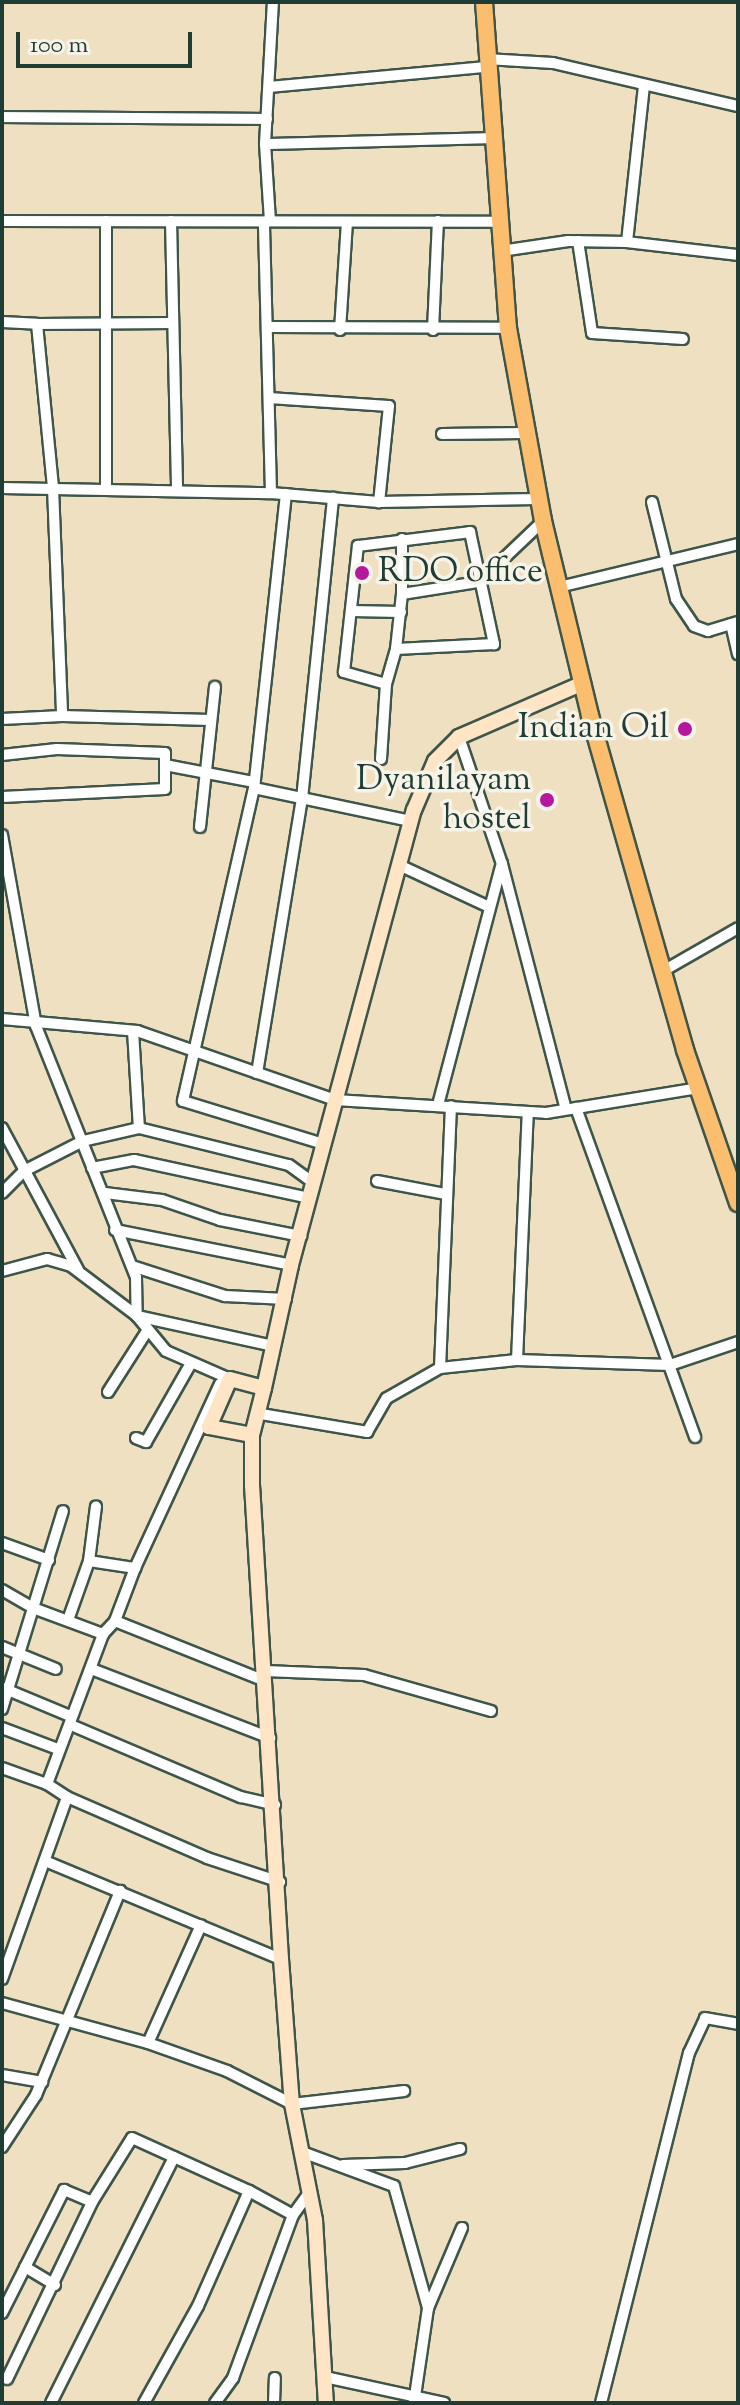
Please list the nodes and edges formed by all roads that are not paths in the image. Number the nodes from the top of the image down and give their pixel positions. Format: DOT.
graph roads {
  1 [pos="273,2"];
  2 [pos="484,2"];
  3 [pos="486,63"];
  4 [pos="644,85"];
  5 [pos="269,87"];
  6 [pos="738,106"];
  7 [pos="2,117"];
  8 [pos="267,119"];
  9 [pos="490,138"];
  10 [pos="265,144"];
  11 [pos="2,221"];
  12 [pos="106,221"];
  13 [pos="171,221"];
  14 [pos="438,221"];
  15 [pos="264,222"];
  16 [pos="347,222"];
  17 [pos="498,222"];
  18 [pos="578,241"];
  19 [pos="627,242"];
  20 [pos="501,251"];
  21 [pos="738,255"];
  22 [pos="2,322"];
  23 [pos="104,323"];
  24 [pos="173,323"];
  25 [pos="37,324"];
  26 [pos="268,327"];
  27 [pos="508,328"];
  28 [pos="340,330"];
  29 [pos="433,330"];
  30 [pos="683,339"];
  31 [pos="269,398"];
  32 [pos="524,433"];
  33 [pos="442,434"];
  34 [pos="2,488"];
  35 [pos="53,488"];
  36 [pos="106,489"];
  37 [pos="177,491"];
  38 [pos="271,493"];
  39 [pos="286,494"];
  40 [pos="333,498"];
  41 [pos="538,499"];
  42 [pos="379,502"];
  43 [pos="652,502"];
  44 [pos="543,521"];
  45 [pos="402,539"];
  46 [pos="738,544"];
  47 [pos="667,560"];
  48 [pos="479,582"];
  49 [pos="559,587"];
  50 [pos="402,594"];
  51 [pos="352,611"];
  52 [pos="401,612"];
  53 [pos="734,623"];
  54 [pos="396,649"];
  55 [pos="738,654"];
  56 [pos="583,683"];
  57 [pos="386,684"];
  58 [pos="215,687"];
  59 [pos="62,716"];
  60 [pos="2,719"];
  61 [pos="211,720"];
  62 [pos="459,737"];
  63 [pos="2,755"];
  64 [pos="381,759"];
  65 [pos="165,765"];
  66 [pos="205,773"];
  67 [pos="254,785"];
  68 [pos="2,797"];
  69 [pos="302,799"];
  70 [pos="411,821"];
  71 [pos="200,827"];
  72 [pos="2,835"];
  73 [pos="502,864"];
  74 [pos="399,865"];
  75 [pos="489,907"];
  76 [pos="738,928"];
  77 [pos="663,971"];
  78 [pos="2,1019"];
  79 [pos="36,1026"];
  80 [pos="133,1031"];
  81 [pos="192,1048"];
  82 [pos="257,1073"];
  83 [pos="698,1088"];
  84 [pos="335,1100"];
  85 [pos="438,1105"];
  86 [pos="451,1106"];
  87 [pos="571,1108"];
  88 [pos="528,1112"];
  89 [pos="2,1128"];
  90 [pos="139,1128"];
  91 [pos="83,1141"];
  92 [pos="324,1144"];
  93 [pos="92,1168"];
  94 [pos="24,1171"];
  95 [pos="377,1181"];
  96 [pos="314,1183"];
  97 [pos="2,1193"];
  98 [pos="105,1193"];
  99 [pos="445,1194"];
  100 [pos="310,1198"];
  101 [pos="738,1203"];
  102 [pos="115,1230"];
  103 [pos="301,1236"];
  104 [pos="291,1265"];
  105 [pos="132,1266"];
  106 [pos="2,1271"];
  107 [pos="81,1275"];
  108 [pos="286,1299"];
  109 [pos="137,1316"];
  110 [pos="147,1331"];
  111 [pos="738,1342"];
  112 [pos="273,1346"];
  113 [pos="517,1360"];
  114 [pos="191,1363"];
  115 [pos="670,1365"];
  116 [pos="440,1368"];
  117 [pos="227,1378"];
  118 [pos="264,1388"];
  119 [pos="108,1392"];
  120 [pos="261,1414"];
  121 [pos="252,1435"];
  122 [pos="695,1437"];
  123 [pos="136,1438"];
  124 [pos="96,1506"];
  125 [pos="63,1511"];
  126 [pos="2,1543"];
  127 [pos="49,1560"];
  128 [pos="89,1561"];
  129 [pos="135,1568"];
  130 [pos="2,1590"];
  131 [pos="33,1608"];
  132 [pos="68,1620"];
  133 [pos="115,1621"];
  134 [pos="103,1634"];
  135 [pos="2,1647"];
  136 [pos="20,1656"];
  137 [pos="56,1669"];
  138 [pos="94,1670"];
  139 [pos="265,1676"];
  140 [pos="4,1690"];
  141 [pos="2,1709"];
  142 [pos="491,1711"];
  143 [pos="71,1720"];
  144 [pos="2,1728"];
  145 [pos="270,1738"];
  146 [pos="58,1749"];
  147 [pos="2,1768"];
  148 [pos="47,1784"];
  149 [pos="67,1797"];
  150 [pos="275,1805"];
  151 [pos="45,1861"];
  152 [pos="280,1882"];
  153 [pos="120,1891"];
  154 [pos="201,1925"];
  155 [pos="281,1959"];
  156 [pos="2,1979"];
  157 [pos="2,2003"];
  158 [pos="69,2019"];
  159 [pos="738,2024"];
  160 [pos="148,2043"];
  161 [pos="2,2075"];
  162 [pos="42,2082"];
  163 [pos="404,2091"];
  164 [pos="292,2104"];
  165 [pos="2,2145"];
  166 [pos="460,2149"];
  167 [pos="302,2152"];
  168 [pos="174,2157"];
  169 [pos="329,2166"];
  170 [pos="249,2191"];
  171 [pos="310,2192"];
  172 [pos="92,2202"];
  173 [pos="293,2215"];
  174 [pos="462,2228"];
  175 [pos="25,2267"];
  176 [pos="55,2285"];
  177 [pos="428,2308"];
  178 [pos="2,2313"];
  179 [pos="325,2377"];
  180 [pos="275,2378"];
  181 [pos="7,2379"];
  182 [pos="414,2400"];
  183 [pos="51,2403"];
  184 [pos="144,2403"];
  185 [pos="215,2403"];
  186 [pos="274,2403"];
  187 [pos="326,2403"];
  188 [pos="444,2403"];
  189 [pos="601,2403"];
  1 -- 5 [label="street"];
  2 -- 3 [label="main road"];
  3 -- 4 [label="street"];
  3 -- 5 [label="street"];
  3 -- 9 [label="main road"];
  4 -- 6 [label="street"];
  4 -- 19 [label="street"];
  5 -- 8 [label="street"];
  7 -- 8 [label="street"];
  8 -- 10 [label="street"];
  9 -- 10 [label="street"];
  9 -- 17 [label="main road"];
  10 -- 15 [label="street"];
  11 -- 12 [label="street"];
  12 -- 13 [label="street"];
  12 -- 23 [label="street"];
  13 -- 15 [label="street"];
  13 -- 24 [label="street"];
  14 -- 16 [label="street"];
  14 -- 17 [label="street"];
  14 -- 29 [label="street"];
  15 -- 16 [label="street"];
  15 -- 26 [label="street"];
  16 -- 28 [label="street"];
  17 -- 20 [label="main road"];
  18 -- 19 [label="street"];
  18 -- 20 [label="street"];
  18 -- 30 [label="street"];
  19 -- 21 [label="street"];
  20 -- 27 [label="main road"];
  22 -- 25 [label="street"];
  23 -- 24 [label="street"];
  23 -- 25 [label="street"];
  23 -- 36 [label="street"];
  24 -- 37 [label="street"];
  25 -- 35 [label="street"];
  26 -- 28 [label="street"];
  26 -- 31 [label="street"];
  27 -- 29 [label="street"];
  27 -- 32 [label="main road"];
  28 -- 29 [label="street"];
  31 -- 38 [label="street"];
  31 -- 42 [label="street"];
  32 -- 33 [label="street"];
  32 -- 41 [label="main road"];
  34 -- 35 [label="street"];
  35 -- 36 [label="street"];
  35 -- 59 [label="street"];
  36 -- 37 [label="street"];
  37 -- 38 [label="street"];
  38 -- 39 [label="street"];
  39 -- 40 [label="street"];
  39 -- 67 [label="street"];
  40 -- 42 [label="street"];
  40 -- 69 [label="street"];
  41 -- 42 [label="street"];
  41 -- 44 [label="main road"];
  43 -- 47 [label="street"];
  44 -- 48 [label="street"];
  44 -- 49 [label="main road"];
  45 -- 48 [label="street"];
  45 -- 50 [label="street"];
  45 -- 51 [label="street"];
  46 -- 47 [label="street"];
  47 -- 49 [label="street"];
  47 -- 53 [label="street"];
  48 -- 50 [label="street"];
  48 -- 54 [label="street"];
  49 -- 56 [label="main road"];
  50 -- 52 [label="street"];
  51 -- 52 [label="street"];
  51 -- 57 [label="street"];
  52 -- 54 [label="street"];
  53 -- 55 [label="street"];
  54 -- 57 [label="street"];
  56 -- 62 [label="street"];
  56 -- 77 [label="main road"];
  57 -- 64 [label="street"];
  58 -- 61 [label="street"];
  59 -- 60 [label="street"];
  59 -- 61 [label="street"];
  61 -- 66 [label="street"];
  62 -- 70 [label="street"];
  62 -- 73 [label="street"];
  63 -- 65 [label="street"];
  65 -- 66 [label="street"];
  65 -- 68 [label="street"];
  66 -- 67 [label="street"];
  66 -- 71 [label="street"];
  67 -- 69 [label="street"];
  67 -- 81 [label="street"];
  69 -- 70 [label="street"];
  69 -- 82 [label="street"];
  70 -- 74 [label="street"];
  72 -- 79 [label="street"];
  73 -- 75 [label="street"];
  73 -- 87 [label="street"];
  74 -- 75 [label="street"];
  74 -- 84 [label="street"];
  75 -- 85 [label="street"];
  76 -- 77 [label="street"];
  77 -- 83 [label="main road"];
  78 -- 79 [label="street"];
  79 -- 80 [label="street"];
  79 -- 91 [label="street"];
  80 -- 81 [label="street"];
  80 -- 90 [label="street"];
  81 -- 82 [label="street"];
  81 -- 92 [label="street"];
  82 -- 84 [label="street"];
  83 -- 87 [label="street"];
  83 -- 101 [label="main road"];
  84 -- 85 [label="street"];
  84 -- 92 [label="street"];
  85 -- 86 [label="street"];
  86 -- 88 [label="street"];
  86 -- 99 [label="street"];
  87 -- 88 [label="street"];
  87 -- 115 [label="street"];
  88 -- 113 [label="street"];
  89 -- 94 [label="street"];
  90 -- 91 [label="street"];
  90 -- 96 [label="street"];
  91 -- 93 [label="street"];
  91 -- 94 [label="street"];
  92 -- 96 [label="street"];
  93 -- 98 [label="street"];
  93 -- 100 [label="street"];
  94 -- 97 [label="street"];
  94 -- 107 [label="street"];
  95 -- 99 [label="street"];
  96 -- 100 [label="street"];
  98 -- 102 [label="street"];
  98 -- 103 [label="street"];
  99 -- 116 [label="street"];
  100 -- 103 [label="street"];
  102 -- 104 [label="street"];
  102 -- 105 [label="street"];
  103 -- 104 [label="street"];
  104 -- 108 [label="street"];
  105 -- 108 [label="street"];
  105 -- 109 [label="street"];
  106 -- 107 [label="street"];
  107 -- 109 [label="street"];
  108 -- 112 [label="street"];
  109 -- 110 [label="street"];
  109 -- 112 [label="street"];
  110 -- 114 [label="street"];
  110 -- 119 [label="street"];
  111 -- 115 [label="street"];
  112 -- 118 [label="street"];
  113 -- 115 [label="street"];
  113 -- 116 [label="street"];
  114 -- 117 [label="street"];
  114 -- 123 [label="street"];
  115 -- 122 [label="street"];
  116 -- 120 [label="street"];
  117 -- 118 [label="street"];
  117 -- 121 [label="street"];
  117 -- 129 [label="street"];
  118 -- 120 [label="street"];
  120 -- 121 [label="street"];
  121 -- 139 [label="street"];
  124 -- 128 [label="street"];
  125 -- 127 [label="street"];
  126 -- 127 [label="street"];
  127 -- 131 [label="street"];
  128 -- 129 [label="street"];
  128 -- 132 [label="street"];
  129 -- 133 [label="street"];
  130 -- 131 [label="street"];
  131 -- 132 [label="street"];
  131 -- 136 [label="street"];
  132 -- 134 [label="street"];
  133 -- 134 [label="street"];
  133 -- 139 [label="street"];
  134 -- 138 [label="street"];
  135 -- 136 [label="street"];
  136 -- 137 [label="street"];
  136 -- 140 [label="street"];
  138 -- 143 [label="street"];
  138 -- 145 [label="street"];
  139 -- 142 [label="street"];
  139 -- 145 [label="street"];
  140 -- 141 [label="street"];
  140 -- 143 [label="street"];
  143 -- 146 [label="street"];
  143 -- 150 [label="street"];
  144 -- 146 [label="street"];
  145 -- 150 [label="street"];
  146 -- 148 [label="street"];
  147 -- 148 [label="street"];
  148 -- 149 [label="street"];
  149 -- 151 [label="street"];
  149 -- 152 [label="street"];
  150 -- 152 [label="street"];
  151 -- 153 [label="street"];
  151 -- 156 [label="street"];
  152 -- 155 [label="street"];
  153 -- 154 [label="street"];
  153 -- 158 [label="street"];
  154 -- 155 [label="street"];
  154 -- 160 [label="street"];
  155 -- 164 [label="street"];
  157 -- 158 [label="street"];
  158 -- 160 [label="street"];
  158 -- 162 [label="street"];
  159 -- 189 [label="street"];
  160 -- 164 [label="street"];
  161 -- 162 [label="street"];
  162 -- 165 [label="street"];
  163 -- 164 [label="street"];
  164 -- 167 [label="street"];
  166 -- 169 [label="street"];
  167 -- 169 [label="street"];
  167 -- 171 [label="street"];
  168 -- 170 [label="street"];
  168 -- 172 [label="street"];
  168 -- 183 [label="street"];
  169 -- 177 [label="street"];
  170 -- 173 [label="street"];
  170 -- 184 [label="street"];
  171 -- 173 [label="street"];
  171 -- 179 [label="street"];
  172 -- 175 [label="street"];
  172 -- 176 [label="street"];
  173 -- 185 [label="street"];
  174 -- 177 [label="street"];
  175 -- 176 [label="street"];
  175 -- 178 [label="street"];
  176 -- 181 [label="street"];
  177 -- 182 [label="street"];
  179 -- 182 [label="street"];
  179 -- 187 [label="street"];
  180 -- 186 [label="street"];
  182 -- 188 [label="street"];
}
